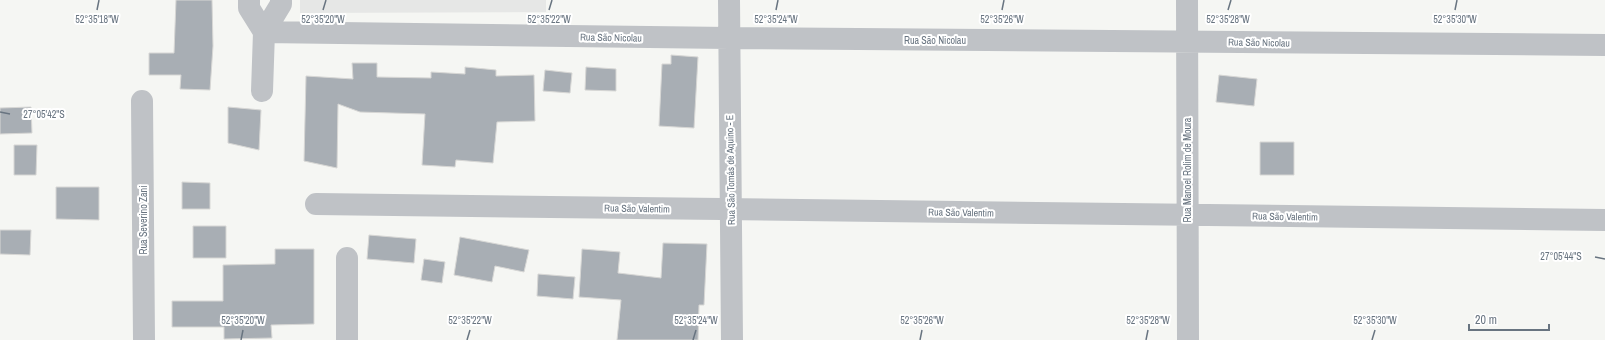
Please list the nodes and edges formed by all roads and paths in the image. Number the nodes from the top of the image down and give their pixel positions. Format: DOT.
graph roads {
  1 [pos="249,0"];
  2 [pos="281,0"];
  3 [pos="729,0"];
  4 [pos="1187,0"];
  5 [pos="264,32"];
  6 [pos="729,38"];
  7 [pos="1187,41"];
  8 [pos="1605,45"];
  9 [pos="262,91"];
  10 [pos="142,101"];
  11 [pos="316,204"];
  12 [pos="730,209"];
  13 [pos="1187,215"];
  14 [pos="1605,220"];
  15 [pos="347,258"];
  16 [pos="144,340"];
  17 [pos="348,340"];
  18 [pos="732,340"];
  19 [pos="1188,340"];
  1 -- 5 [label="street"];
  2 -- 5 [label="street"];
  3 -- 6 [label="street, Rua São Tomás de Aquino - E"];
  4 -- 7 [label="street, Rua Manoel Rolim de Moura"];
  5 -- 6 [label="street, Rua São Nicolau"];
  5 -- 9 [label="street"];
  6 -- 7 [label="street, Rua São Nicolau"];
  6 -- 12 [label="street, Rua São Tomás de Aquino - E"];
  7 -- 8 [label="street, Rua São Nicolau"];
  7 -- 13 [label="street, Rua Manoel Rolim de Moura"];
  10 -- 16 [label="street, Rua Severino Zani"];
  11 -- 12 [label="street, Rua São Valentim"];
  12 -- 13 [label="street, Rua São Valentim"];
  12 -- 18 [label="street, Rua São Tomás de Aquino - E"];
  13 -- 14 [label="street, Rua São Valentim"];
  13 -- 19 [label="street, Rua Manoel Rolim de Moura"];
  15 -- 17 [label="street"];
}
